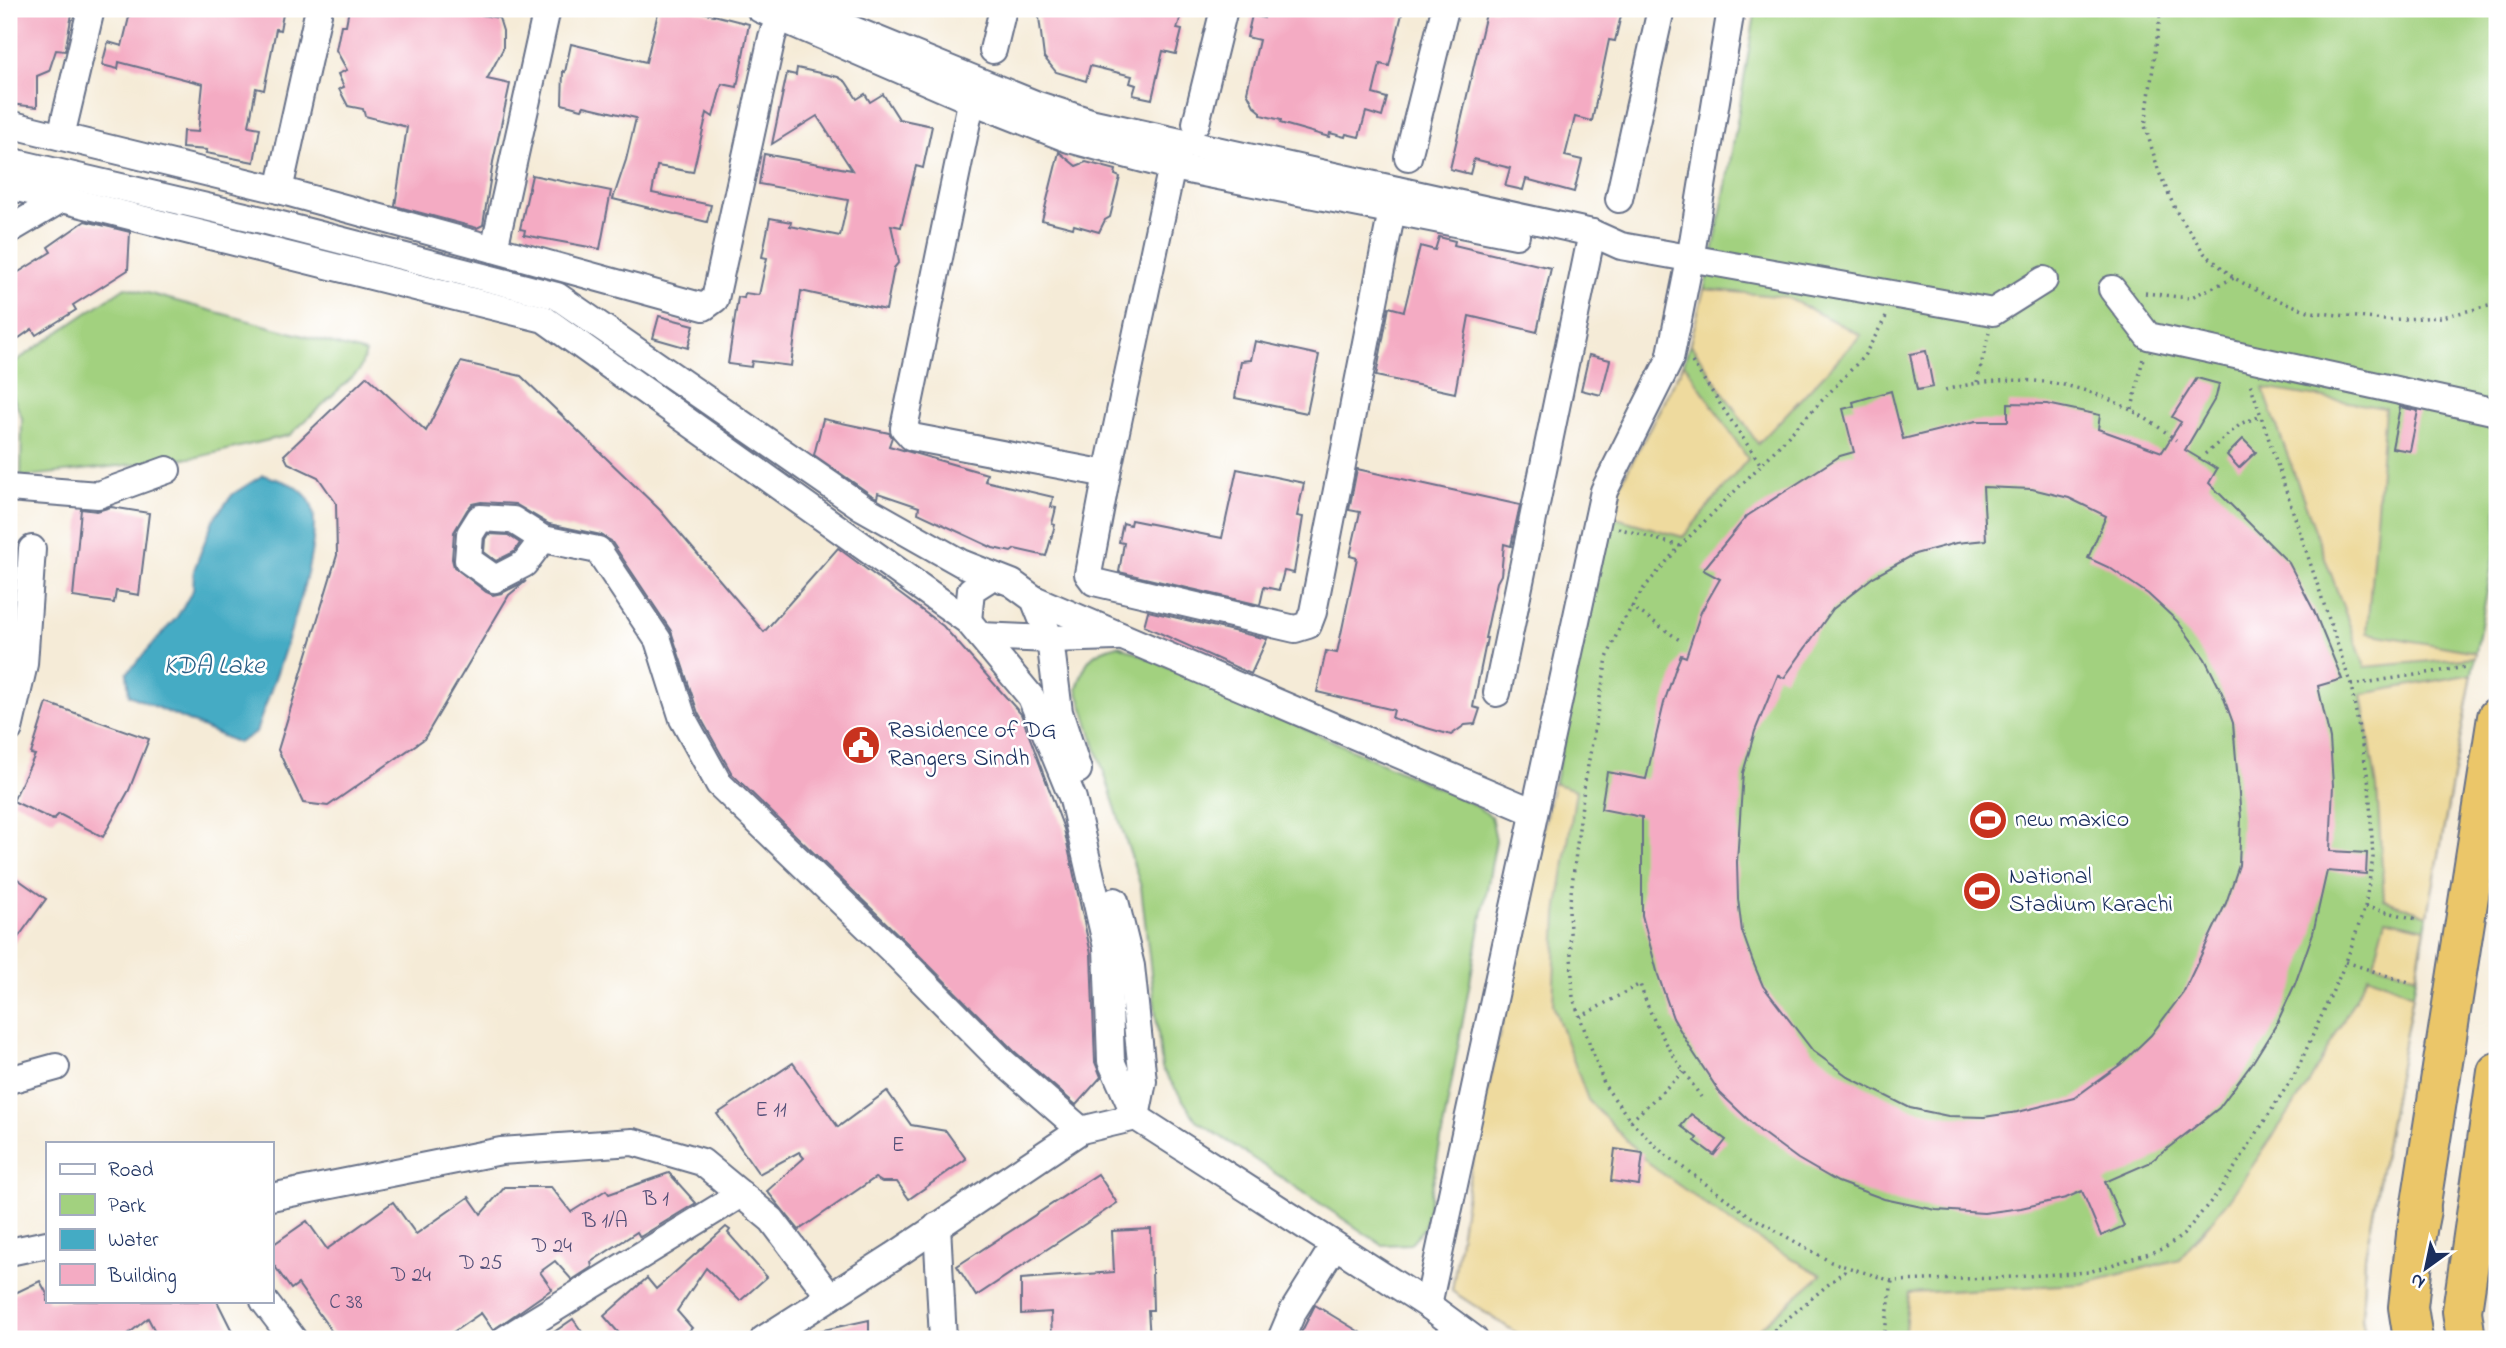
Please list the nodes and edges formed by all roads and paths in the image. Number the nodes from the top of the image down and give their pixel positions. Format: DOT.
graph roads {
  1 [pos="91,9"];
  2 [pos="319,9"];
  3 [pos="547,9"];
  4 [pos="1003,9"];
  5 [pos="1224,9"];
  6 [pos="1445,9"];
  7 [pos="1661,9"];
  8 [pos="1731,9"];
  9 [pos="2161,9"];
  10 [pos="781,11"];
  11 [pos="993,50"];
  12 [pos="973,89"];
  13 [pos="1196,122"];
  14 [pos="9,124"];
  15 [pos="61,136"];
  16 [pos="1175,154"];
  17 [pos="1408,157"];
  18 [pos="16,175"];
  19 [pos="66,186"];
  20 [pos="279,190"];
  21 [pos="1394,199"];
  22 [pos="1619,199"];
  23 [pos="9,227"];
  24 [pos="1590,242"];
  25 [pos="494,249"];
  26 [pos="1690,260"];
  27 [pos="2234,278"];
  28 [pos="2044,280"];
  29 [pos="2112,289"];
  30 [pos="1899,294"];
  31 [pos="2497,304"];
  32 [pos="1993,312"];
  33 [pos="2148,336"];
  34 [pos="1674,339"];
  35 [pos="2241,356"];
  36 [pos="1977,382"];
  37 [pos="1945,390"];
  38 [pos="2132,409"];
  39 [pos="2497,412"];
  40 [pos="2261,416"];
  41 [pos="2176,440"];
  42 [pos="2205,454"];
  43 [pos="1761,465"];
  44 [pos="167,470"];
  45 [pos="1107,474"];
  46 [pos="9,488"];
  47 [pos="1616,528"];
  48 [pos="543,539"];
  49 [pos="1680,546"];
  50 [pos="32,549"];
  51 [pos="993,576"];
  52 [pos="1034,599"];
  53 [pos="1631,606"];
  54 [pos="975,628"];
  55 [pos="1124,637"];
  56 [pos="1088,638"];
  57 [pos="1049,639"];
  58 [pos="1681,641"];
  59 [pos="2466,667"];
  60 [pos="1055,681"];
  61 [pos="2351,685"];
  62 [pos="1497,693"];
  63 [pos="2497,718"];
  64 [pos="9,729"];
  65 [pos="1534,812"];
  66 [pos="2497,863"];
  67 [pos="2365,906"];
  68 [pos="2417,919"];
  69 [pos="2346,961"];
  70 [pos="2409,983"];
  71 [pos="1580,1018"];
  72 [pos="56,1067"];
  73 [pos="1684,1071"];
  74 [pos="2497,1072"];
  75 [pos="9,1080"];
  76 [pos="1701,1097"];
  77 [pos="1136,1117"];
  78 [pos="1631,1121"];
  79 [pos="1081,1130"];
  80 [pos="2497,1163"];
  81 [pos="741,1194"];
  82 [pos="273,1197"];
  83 [pos="937,1226"];
  84 [pos="2416,1235"];
  85 [pos="46,1244"];
  86 [pos="1334,1246"];
  87 [pos="2472,1247"];
  88 [pos="9,1252"];
  89 [pos="1848,1268"];
  90 [pos="1892,1280"];
  91 [pos="830,1297"];
  92 [pos="265,1302"];
  93 [pos="1428,1305"];
  94 [pos="293,1339"];
  95 [pos="505,1339"];
  96 [pos="764,1339"];
  97 [pos="943,1339"];
  98 [pos="1281,1339"];
  99 [pos="1474,1339"];
  100 [pos="1763,1339"];
  101 [pos="1884,1339"];
  102 [pos="2413,1339"];
  103 [pos="2466,1339"];
  1 -- 15 [label="street"];
  2 -- 20 [label="street"];
  3 -- 25 [label="street"];
  4 -- 11 [label="street"];
  5 -- 13 [label="street"];
  6 -- 17 [label="street"];
  7 -- 22 [label="street"];
  8 -- 26 [label="street"];
  9 -- 27 [label="path"];
  10 -- 12 [label="street"];
  10 -- 25 [label="street"];
  12 -- 16 [label="street"];
  12 -- 45 [label="street"];
  14 -- 15 [label="street"];
  15 -- 20 [label="street"];
  16 -- 21 [label="street"];
  16 -- 45 [label="street"];
  18 -- 19 [label="street"];
  18 -- 23 [label="street"];
  19 -- 23 [label="street"];
  19 -- 51 [label="street"];
  19 -- 54 [label="street"];
  20 -- 25 [label="street"];
  21 -- 24 [label="street"];
  21 -- 45 [label="street"];
  24 -- 26 [label="street"];
  24 -- 62 [label="street"];
  26 -- 30 [label="street"];
  26 -- 34 [label="street"];
  27 -- 29 [label="path"];
  27 -- 31 [label="path"];
  28 -- 32 [label="street"];
  29 -- 33 [label="street"];
  30 -- 32 [label="street"];
  30 -- 43 [label="path"];
  32 -- 36 [label="path"];
  33 -- 35 [label="street"];
  33 -- 38 [label="path"];
  34 -- 43 [label="path"];
  34 -- 65 [label="street"];
  35 -- 39 [label="street"];
  35 -- 40 [label="path"];
  36 -- 37 [label="path"];
  36 -- 38 [label="path"];
  38 -- 41 [label="path"];
  40 -- 42 [label="path"];
  40 -- 61 [label="path"];
  43 -- 49 [label="path"];
  44 -- 46 [label="street"];
  47 -- 49 [label="path"];
  48 -- 79 [label="street"];
  49 -- 53 [label="path"];
  50 -- 64 [label="street"];
  51 -- 52 [label="street"];
  51 -- 54 [label="street"];
  52 -- 55 [label="street"];
  52 -- 57 [label="street"];
  53 -- 58 [label="path"];
  53 -- 71 [label="path"];
  54 -- 57 [label="street"];
  54 -- 77 [label="street"];
  55 -- 56 [label="street"];
  55 -- 65 [label="street"];
  56 -- 57 [label="street"];
  56 -- 60 [label="street"];
  57 -- 60 [label="street"];
  59 -- 61 [label="path"];
  60 -- 77 [label="street"];
  61 -- 67 [label="path"];
  63 -- 84 [label="highway"];
  65 -- 93 [label="street"];
  66 -- 84 [label="highway"];
  67 -- 68 [label="path"];
  67 -- 69 [label="path"];
  69 -- 70 [label="path"];
  69 -- 90 [label="path"];
  71 -- 73 [label="path"];
  71 -- 78 [label="path"];
  72 -- 75 [label="street"];
  73 -- 76 [label="path"];
  73 -- 78 [label="path"];
  74 -- 87 [label="highway"];
  77 -- 79 [label="street"];
  77 -- 86 [label="street"];
  78 -- 89 [label="path"];
  79 -- 83 [label="street"];
  80 -- 87 [label="highway"];
  81 -- 82 [label="street"];
  81 -- 91 [label="street"];
  81 -- 95 [label="street"];
  83 -- 91 [label="street"];
  83 -- 97 [label="street"];
  84 -- 102 [label="highway"];
  85 -- 88 [label="street"];
  86 -- 93 [label="street"];
  86 -- 98 [label="street"];
  87 -- 103 [label="highway"];
  89 -- 90 [label="path"];
  89 -- 100 [label="path"];
  90 -- 101 [label="path"];
  91 -- 96 [label="street"];
  92 -- 94 [label="street"];
  93 -- 99 [label="street"];
}
